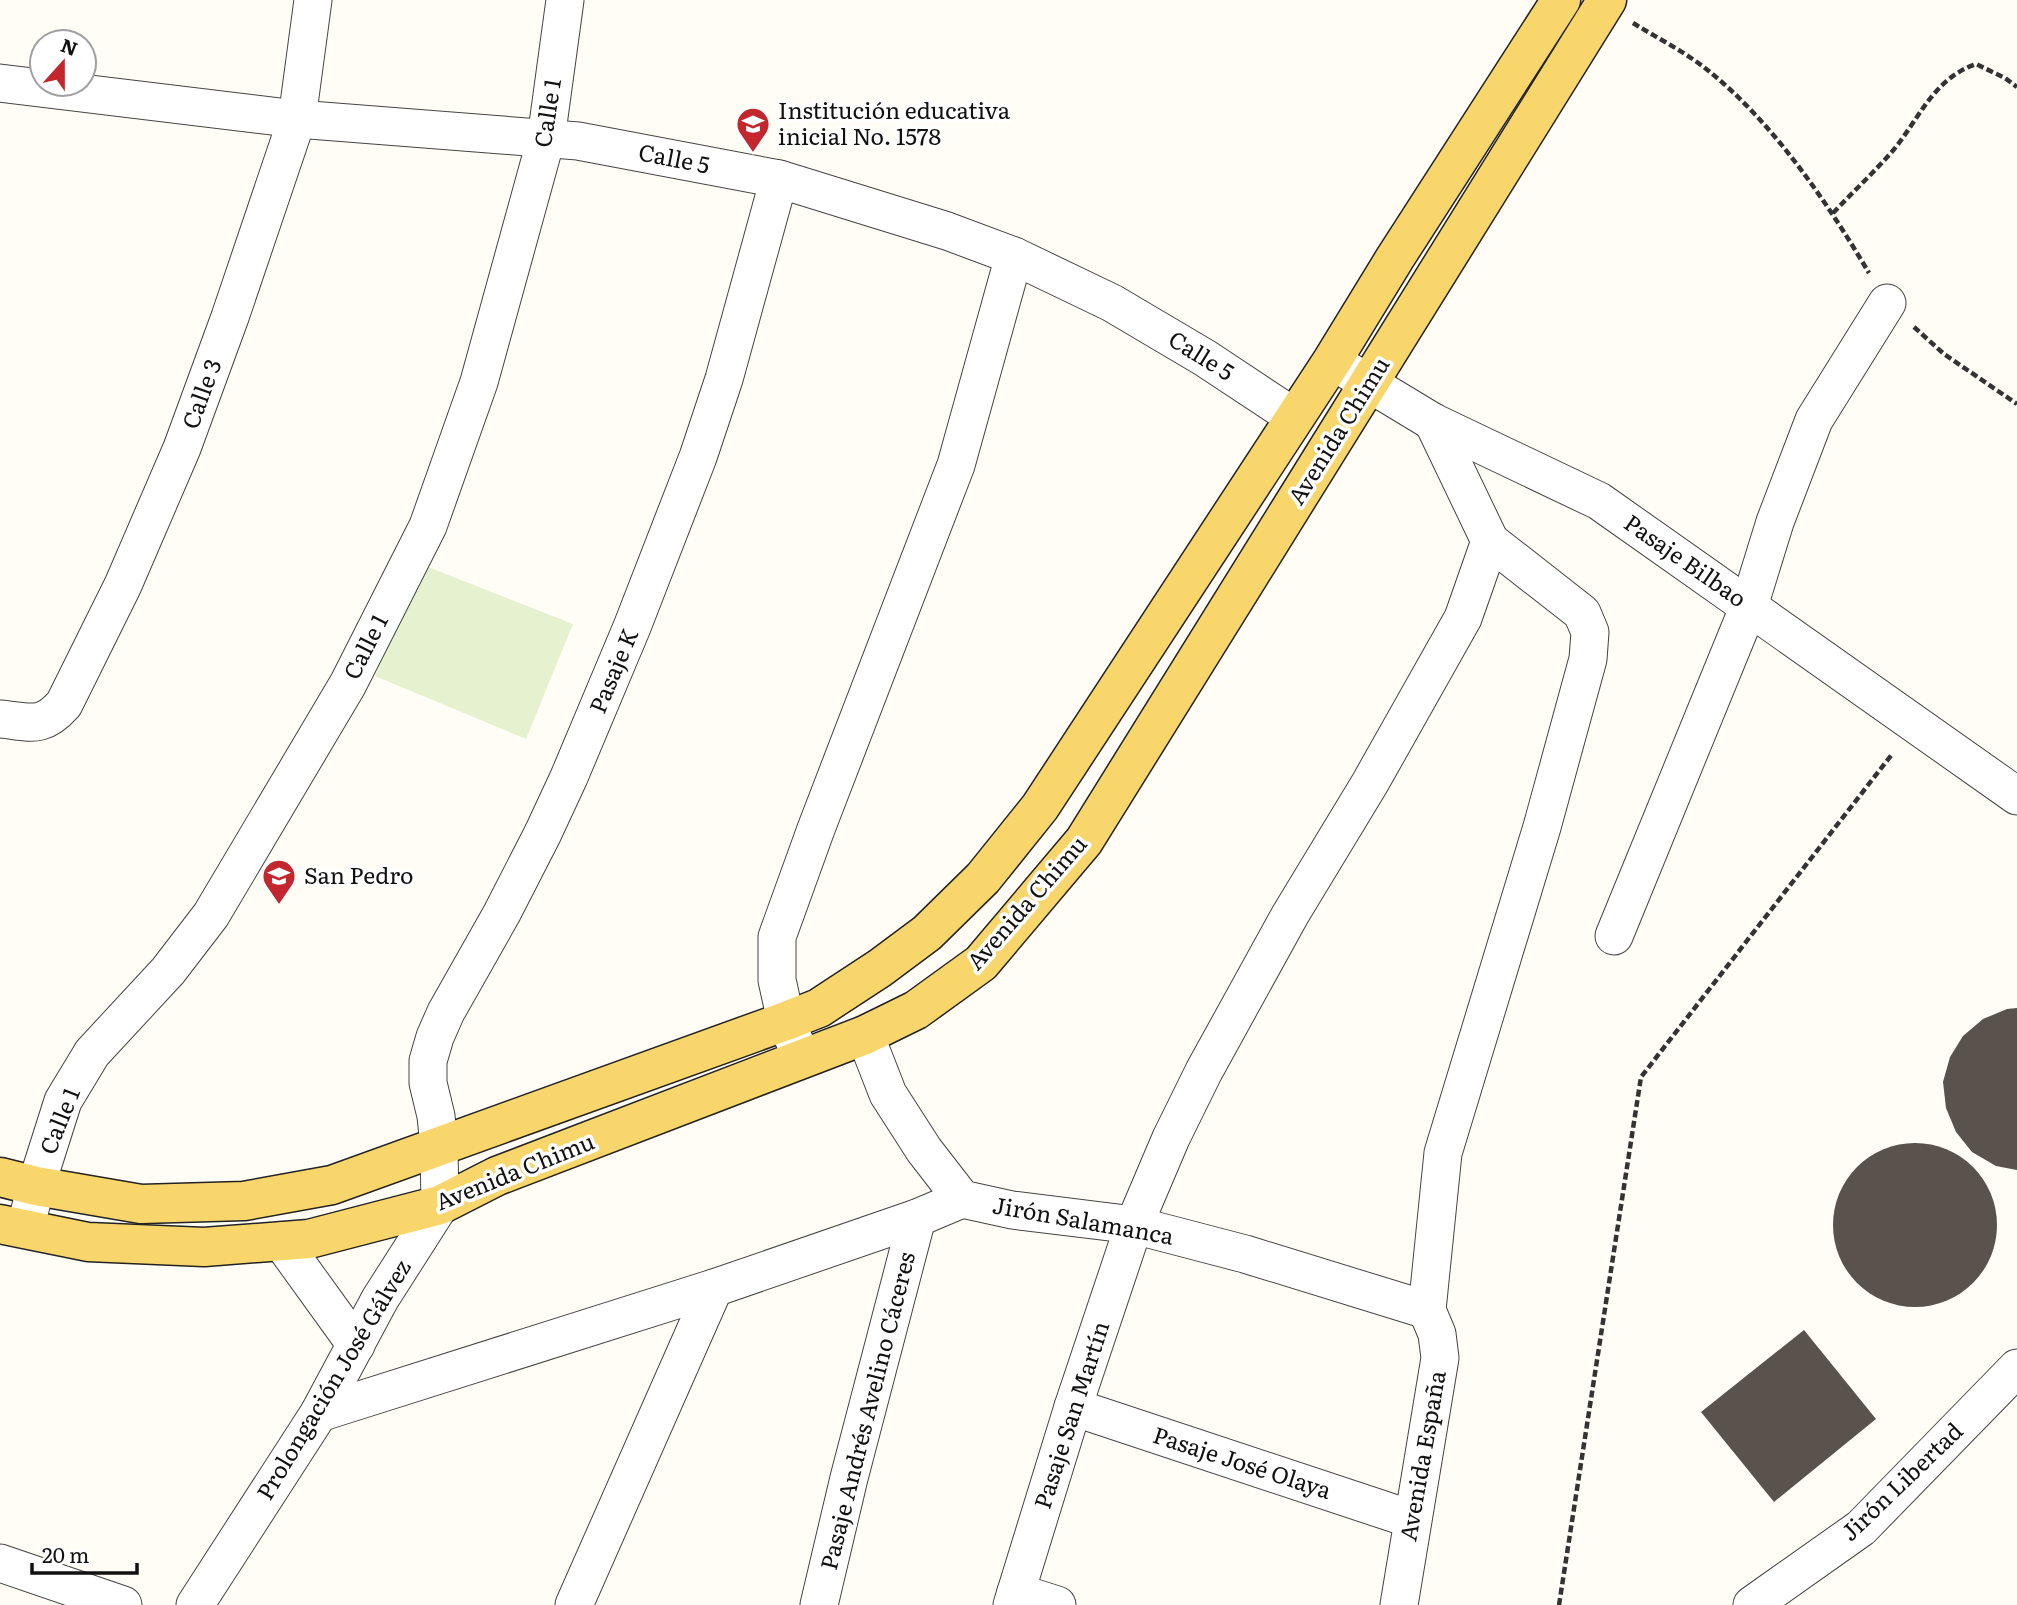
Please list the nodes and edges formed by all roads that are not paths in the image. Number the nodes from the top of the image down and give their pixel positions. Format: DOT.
graph roads {
  1 [pos="313,0"];
  2 [pos="565,0"];
  3 [pos="1561,0"];
  4 [pos="1606,2"];
  5 [pos="0,83"];
  6 [pos="297,119"];
  7 [pos="546,139"];
  8 [pos="779,178"];
  9 [pos="1014,256"];
  10 [pos="1887,303"];
  11 [pos="1332,362"];
  12 [pos="1369,384"];
  13 [pos="1294,417"];
  14 [pos="1433,422"];
  15 [pos="1490,541"];
  16 [pos="1749,606"];
  17 [pos="0,719"];
  18 [pos="2017,796"];
  19 [pos="1614,936"];
  20 [pos="786,1021"];
  21 [pos="865,1035"];
  22 [pos="802,1059"];
  23 [pos="439,1146"];
  24 [pos="18,1181"];
  25 [pos="962,1199"];
  26 [pos="440,1205"];
  27 [pos="917,1217"];
  28 [pos="1134,1225"];
  29 [pos="13,1226"];
  30 [pos="281,1241"];
  31 [pos="715,1288"];
  32 [pos="1427,1310"];
  33 [pos="356,1345"];
  34 [pos="2014,1371"];
  35 [pos="1073,1407"];
  36 [pos="319,1413"];
  37 [pos="1411,1519"];
  38 [pos="0,1563"];
  39 [pos="1014,1598"];
  40 [pos="123,1605"];
  41 [pos="195,1605"];
  42 [pos="574,1605"];
  43 [pos="818,1605"];
  44 [pos="1057,1605"];
  45 [pos="1399,1605"];
  46 [pos="1752,1605"];
  1 -- 6 [label="street, Calle 3"];
  2 -- 7 [label="street, Calle 1"];
  3 -- 11 [label="main road, Avenida Chimu"];
  4 -- 12 [label="main road, Avenida Chimu"];
  5 -- 6 [label="street, Calle 5"];
  6 -- 7 [label="street, Calle 5"];
  6 -- 17 [label="street, Calle 3"];
  7 -- 8 [label="street, Calle 5"];
  7 -- 24 [label="street, Calle 1"];
  8 -- 9 [label="street, Calle 5"];
  8 -- 23 [label="street, Pasaje K"];
  9 -- 13 [label="street, Calle 5"];
  9 -- 20 [label="street"];
  10 -- 16 [label="street"];
  11 -- 12 [label="street, Pasaje Bilbao"];
  11 -- 13 [label="main road, Avenida Chimu"];
  12 -- 14 [label="street, Pasaje Bilbao"];
  12 -- 21 [label="main road, Avenida Chimu"];
  13 -- 20 [label="main road, Avenida Chimu"];
  14 -- 15 [label="street"];
  14 -- 16 [label="street, Pasaje Bilbao"];
  15 -- 28 [label="street, Pasaje San Martín"];
  15 -- 32 [label="street"];
  16 -- 18 [label="street, Pasaje Bilbao"];
  16 -- 19 [label="street"];
  20 -- 22 [label="street"];
  20 -- 23 [label="main road, Avenida Chimu"];
  21 -- 22 [label="main road, Avenida Chimu"];
  21 -- 25 [label="street, Jirón Salamanca"];
  22 -- 26 [label="main road, Avenida Chimu"];
  23 -- 24 [label="main road, Avenida Chimu"];
  23 -- 26 [label="street"];
  24 -- 29 [label="street, Calle 1"];
  25 -- 27 [label="street"];
  25 -- 28 [label="street, Jirón Salamanca"];
  26 -- 30 [label="main road, Avenida Chimu"];
  26 -- 33 [label="street, Prolongación José Gálvez"];
  27 -- 31 [label="street"];
  27 -- 43 [label="street, Pasaje Andrés Avelino Cáceres"];
  28 -- 32 [label="street, Jirón Salamanca"];
  28 -- 35 [label="street, Pasaje San Martín"];
  29 -- 30 [label="main road, Avenida Chimu"];
  30 -- 33 [label="street"];
  31 -- 36 [label="street"];
  31 -- 42 [label="street"];
  32 -- 37 [label="street, Avenida España"];
  33 -- 36 [label="street, Prolongación José Gálvez"];
  34 -- 46 [label="street, Jirón Libertad"];
  35 -- 37 [label="street, Pasaje José Olaya"];
  35 -- 39 [label="street, Pasaje San Martín"];
  36 -- 41 [label="street, Prolongación José Gálvez"];
  37 -- 45 [label="street, Avenida España"];
  38 -- 40 [label="street"];
  39 -- 44 [label="street"];
}
